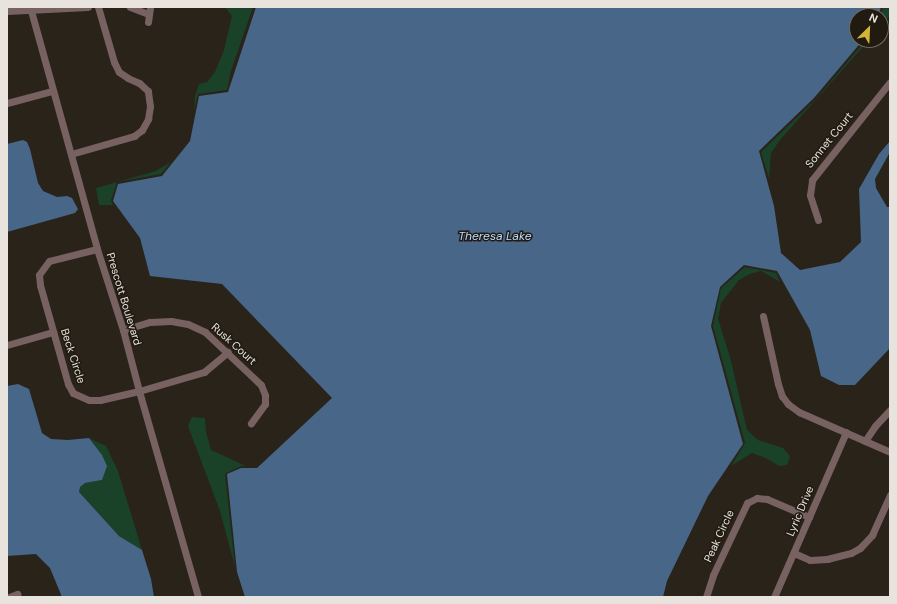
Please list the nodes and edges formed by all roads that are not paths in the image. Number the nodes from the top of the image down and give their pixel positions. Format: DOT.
graph roads {
  1 [pos="88,7"];
  2 [pos="98,7"];
  3 [pos="130,7"];
  4 [pos="30,8"];
  5 [pos="7,10"];
  6 [pos="149,10"];
  7 [pos="148,22"];
  8 [pos="890,82"];
  9 [pos="52,91"];
  10 [pos="7,103"];
  11 [pos="71,154"];
  12 [pos="818,220"];
  13 [pos="97,248"];
  14 [pos="762,316"];
  15 [pos="123,330"];
  16 [pos="53,332"];
  17 [pos="7,345"];
  18 [pos="228,352"];
  19 [pos="139,392"];
  20 [pos="890,410"];
  21 [pos="251,423"];
  22 [pos="846,432"];
  23 [pos="865,441"];
  24 [pos="890,452"];
  25 [pos="890,495"];
  26 [pos="809,517"];
  27 [pos="794,553"];
  28 [pos="17,594"];
  29 [pos="9,597"];
  30 [pos="198,597"];
  31 [pos="706,597"];
  32 [pos="774,597"];
  1 -- 4 [label="street"];
  2 -- 11 [label="street"];
  3 -- 6 [label="street"];
  4 -- 5 [label="street"];
  4 -- 9 [label="street, Prescott Boulevard"];
  6 -- 7 [label="street"];
  8 -- 12 [label="street, Sonnet Court"];
  9 -- 10 [label="street"];
  9 -- 11 [label="street, Prescott Boulevard"];
  11 -- 13 [label="street, Prescott Boulevard"];
  13 -- 15 [label="street, Prescott Boulevard"];
  13 -- 16 [label="street, Beck Circle"];
  14 -- 22 [label="street"];
  15 -- 18 [label="street, Rusk Court"];
  15 -- 19 [label="street, Prescott Boulevard"];
  16 -- 17 [label="street"];
  16 -- 19 [label="street, Beck Circle"];
  18 -- 19 [label="street, Beck Circle"];
  18 -- 21 [label="street, Rusk Court"];
  19 -- 30 [label="street, Prescott Boulevard"];
  20 -- 23 [label="street"];
  22 -- 23 [label="street"];
  22 -- 26 [label="street, Lyric Drive"];
  23 -- 24 [label="street"];
  25 -- 27 [label="street"];
  26 -- 27 [label="street, Lyric Drive"];
  26 -- 31 [label="street, Peak Circle"];
  27 -- 32 [label="street, Lyric Drive"];
  28 -- 29 [label="street"];
}
